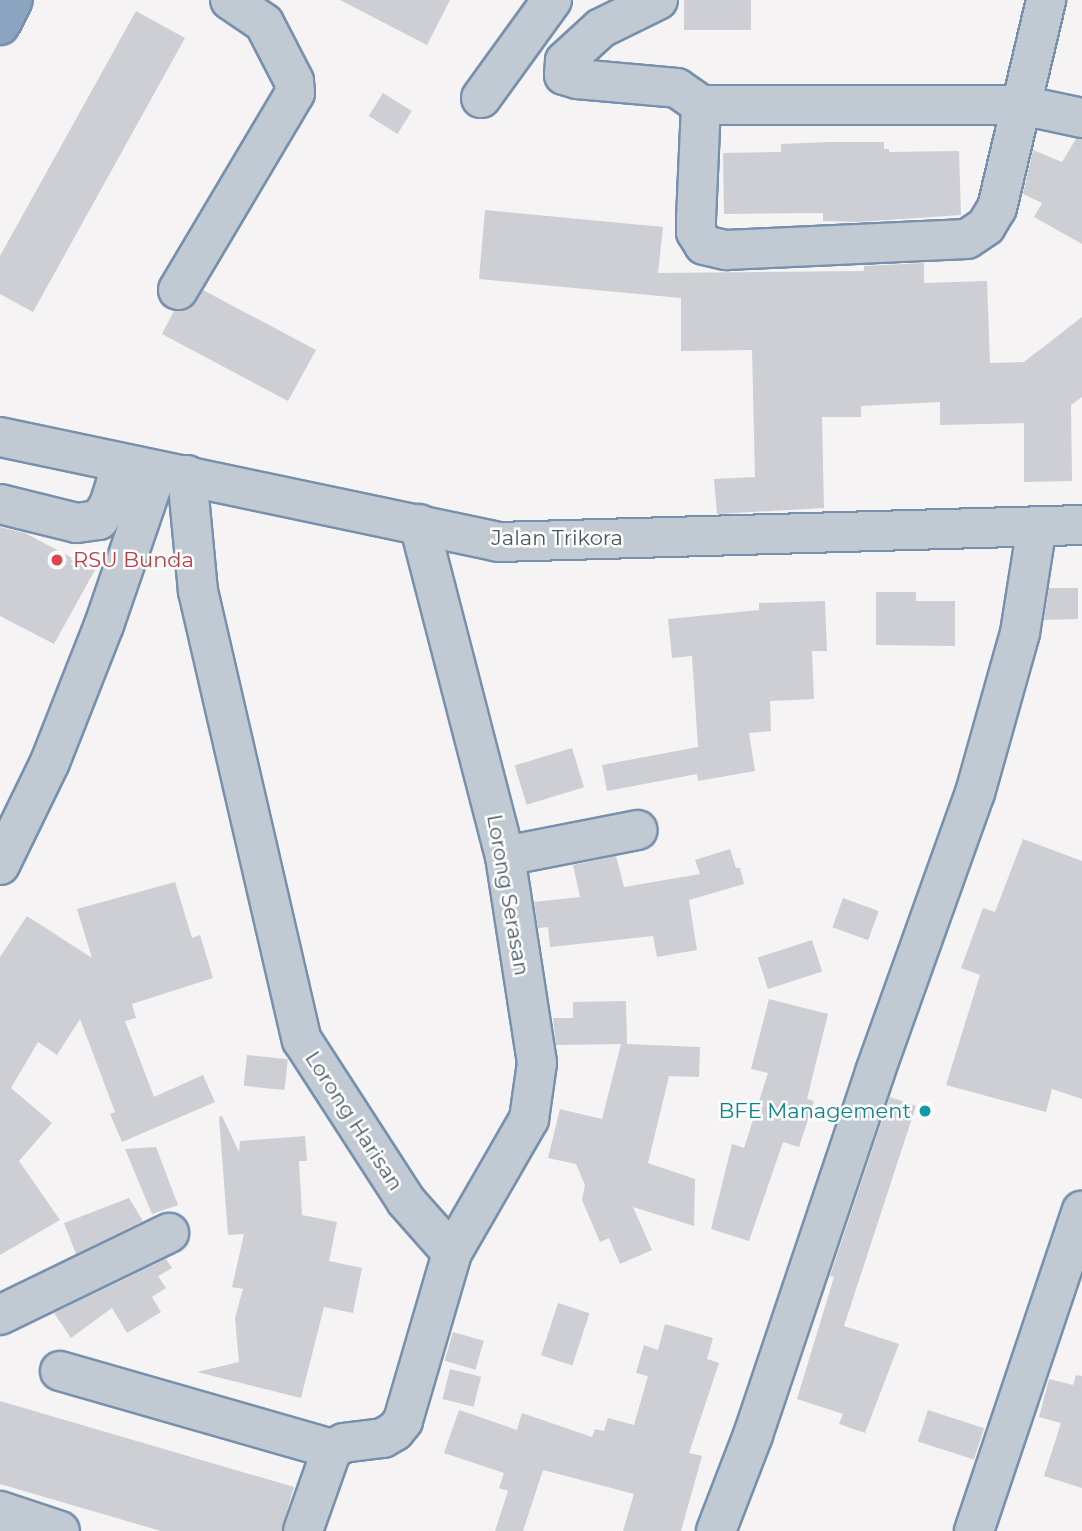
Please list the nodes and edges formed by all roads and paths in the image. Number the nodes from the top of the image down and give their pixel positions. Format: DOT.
graph roads {
  1 [pos="13,0"];
  2 [pos="230,0"];
  3 [pos="552,0"];
  4 [pos="658,0"];
  5 [pos="1046,0"];
  6 [pos="0,25"];
  7 [pos="481,98"];
  8 [pos="701,105"];
  9 [pos="1021,105"];
  10 [pos="1082,118"];
  11 [pos="178,290"];
  12 [pos="0,436"];
  13 [pos="155,470"];
  14 [pos="0,504"];
  15 [pos="419,524"];
  16 [pos="1082,525"];
  17 [pos="1037,526"];
  18 [pos="637,830"];
  19 [pos="505,856"];
  20 [pos="0,865"];
  21 [pos="1082,1212"];
  22 [pos="169,1233"];
  23 [pos="452,1253"];
  24 [pos="0,1314"];
  25 [pos="60,1371"];
  26 [pos="332,1449"];
  27 [pos="0,1511"];
  28 [pos="60,1531"];
  29 [pos="303,1531"];
  30 [pos="716,1531"];
  31 [pos="974,1531"];
  1 -- 6 [label="highway"];
  2 -- 11 [label="street"];
  3 -- 7 [label="street"];
  4 -- 8 [label="street"];
  5 -- 9 [label="street"];
  8 -- 9 [label="street"];
  8 -- 9 [label="street"];
  9 -- 10 [label="street"];
  12 -- 13 [label="street, Jalan Trikora"];
  13 -- 14 [label="street"];
  13 -- 15 [label="street, Jalan Trikora"];
  13 -- 20 [label="street"];
  13 -- 23 [label="street, Lorong Harisan"];
  15 -- 17 [label="street, Jalan Trikora"];
  15 -- 19 [label="street, Lorong Serasan"];
  16 -- 17 [label="street, Jalan Trikora"];
  17 -- 30 [label="street"];
  18 -- 19 [label="street"];
  19 -- 23 [label="street, Lorong Serasan"];
  21 -- 31 [label="street"];
  22 -- 24 [label="street"];
  23 -- 26 [label="street"];
  25 -- 26 [label="street"];
  26 -- 29 [label="street"];
  27 -- 28 [label="street"];
}
